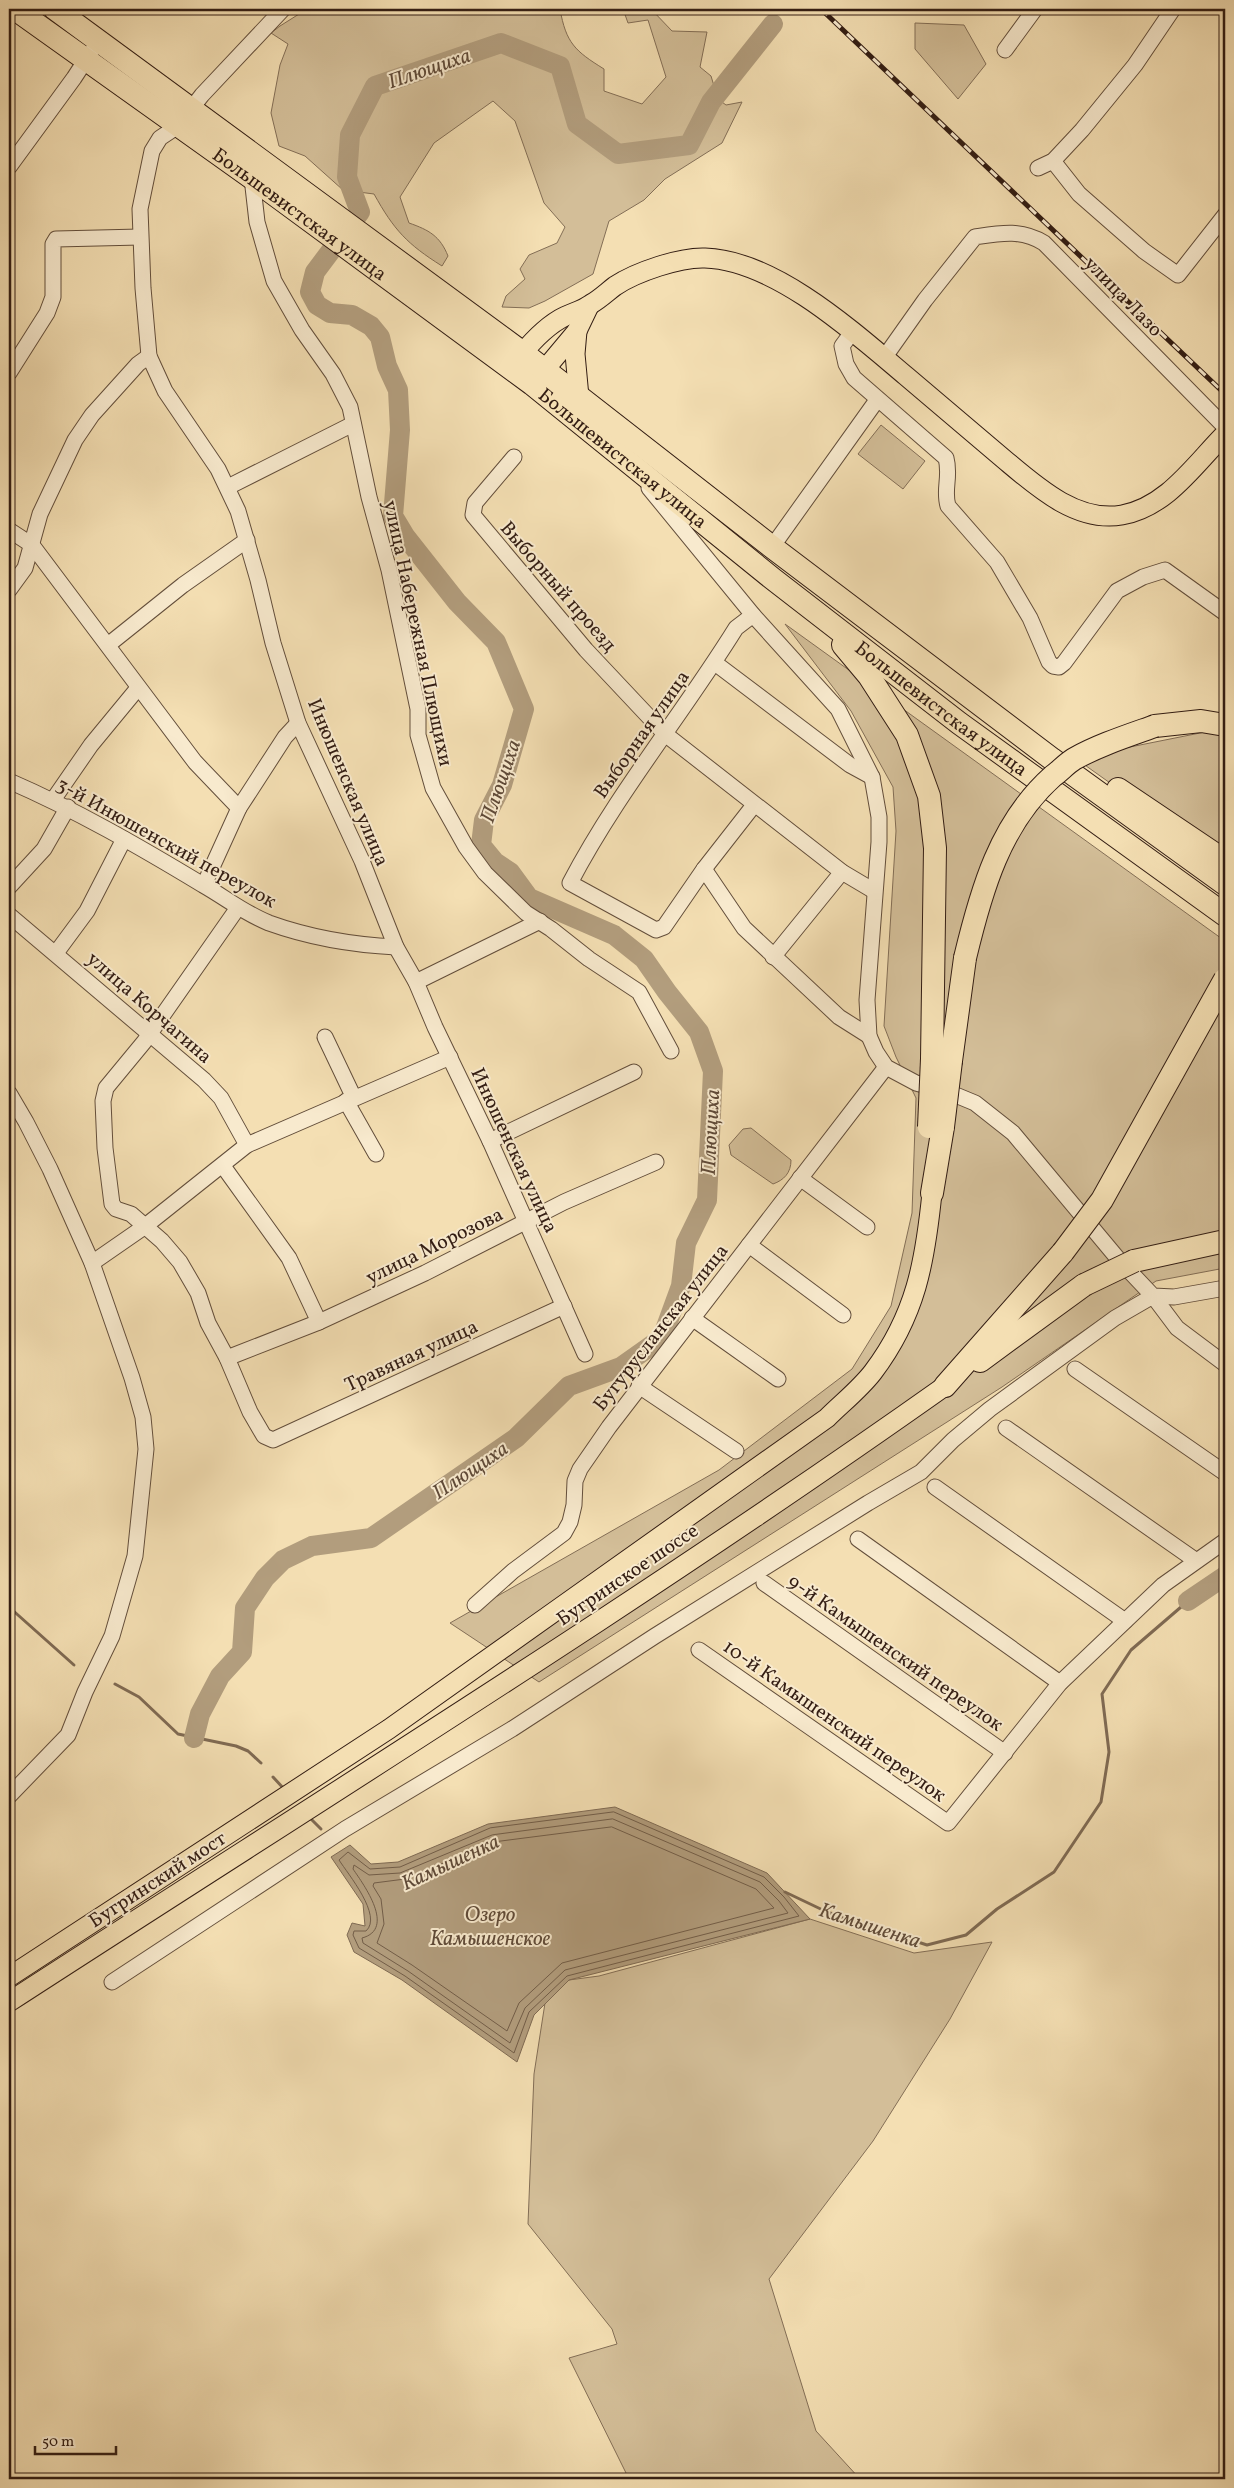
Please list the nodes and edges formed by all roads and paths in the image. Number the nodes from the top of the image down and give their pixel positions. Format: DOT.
graph roads {
  1 [pos="15,9"];
  2 [pos="55,9"];
  3 [pos="283,9"];
  4 [pos="1035,9"];
  5 [pos="1173,9"];
  6 [pos="98,40"];
  7 [pos="1006,50"];
  8 [pos="86,60"];
  9 [pos="184,118"];
  10 [pos="1053,161"];
  11 [pos="9,167"];
  12 [pos="1038,168"];
  13 [pos="252,178"];
  14 [pos="1225,215"];
  15 [pos="323,218"];
  16 [pos="140,237"];
  17 [pos="354,241"];
  18 [pos="589,306"];
  19 [pos="853,331"];
  20 [pos="495,332"];
  21 [pos="577,332"];
  22 [pos="542,334"];
  23 [pos="149,356"];
  24 [pos="884,358"];
  25 [pos="517,361"];
  26 [pos="9,373"];
  27 [pos="538,377"];
  28 [pos="579,397"];
  29 [pos="877,400"];
  30 [pos="353,424"];
  31 [pos="1225,427"];
  32 [pos="1219,440"];
  33 [pos="514,457"];
  34 [pos="628,462"];
  35 [pos="228,487"];
  36 [pos="9,530"];
  37 [pos="247,540"];
  38 [pos="32,546"];
  39 [pos="772,547"];
  40 [pos="9,590"];
  41 [pos="806,603"];
  42 [pos="1225,613"];
  43 [pos="753,615"];
  44 [pos="108,645"];
  45 [pos="915,656"];
  46 [pos="715,663"];
  47 [pos="138,688"];
  48 [pos="298,723"];
  49 [pos="1225,725"];
  50 [pos="665,734"];
  51 [pos="872,777"];
  52 [pos="9,781"];
  53 [pos="52,800"];
  54 [pos="754,805"];
  55 [pos="68,808"];
  56 [pos="239,808"];
  57 [pos="124,839"];
  58 [pos="1225,861"];
  59 [pos="704,869"];
  60 [pos="842,872"];
  61 [pos="1225,884"];
  62 [pos="204,885"];
  63 [pos="9,887"];
  64 [pos="874,891"];
  65 [pos="238,909"];
  66 [pos="9,915"];
  67 [pos="1225,915"];
  68 [pos="540,921"];
  69 [pos="396,947"];
  70 [pos="56,953"];
  71 [pos="773,957"];
  72 [pos="1225,979"];
  73 [pos="416,982"];
  74 [pos="150,1032"];
  75 [pos="869,1036"];
  76 [pos="325,1037"];
  77 [pos="671,1051"];
  78 [pos="450,1057"];
  79 [pos="942,1060"];
  80 [pos="886,1067"];
  81 [pos="634,1072"];
  82 [pos="9,1094"];
  83 [pos="350,1100"];
  84 [pos="490,1141"];
  85 [pos="247,1145"];
  86 [pos="376,1154"];
  87 [pos="656,1162"];
  88 [pos="223,1166"];
  89 [pos="800,1178"];
  90 [pos="932,1194"];
  91 [pos="526,1221"];
  92 [pos="867,1226"];
  93 [pos="144,1227"];
  94 [pos="1225,1241"];
  95 [pos="748,1245"];
  96 [pos="92,1263"];
  97 [pos="1225,1288"];
  98 [pos="1154,1296"];
  99 [pos="564,1306"];
  100 [pos="843,1316"];
  101 [pos="692,1318"];
  102 [pos="320,1322"];
  103 [pos="585,1354"];
  104 [pos="227,1358"];
  105 [pos="1225,1364"];
  106 [pos="1075,1369"];
  107 [pos="778,1379"];
  108 [pos="639,1386"];
  109 [pos="945,1386"];
  110 [pos="1006,1428"];
  111 [pos="736,1452"];
  112 [pos="1225,1473"];
  113 [pos="935,1487"];
  114 [pos="858,1539"];
  115 [pos="1225,1541"];
  116 [pos="1196,1560"];
  117 [pos="764,1582"];
  118 [pos="475,1605"];
  119 [pos="1125,1621"];
  120 [pos="699,1650"];
  121 [pos="1060,1683"];
  122 [pos="1005,1753"];
  123 [pos="331,1793"];
  124 [pos="9,1796"];
  125 [pos="9,1977"];
  126 [pos="112,1982"];
  127 [pos="9,2002"];
  1 -- 8 [label="highway, Большевистская улица"];
  2 -- 6 [label="highway, Большевистская улица"];
  3 -- 9 [label="street, Инюшенская улица"];
  4 -- 7 [label="street"];
  5 -- 10 [label="street"];
  6 -- 8 [label="street"];
  6 -- 9 [label="highway, Большевистская улица"];
  8 -- 9 [label="highway, Большевистская улица"];
  8 -- 11 [label="street"];
  9 -- 13 [label="highway, Большевистская улица"];
  9 -- 15 [label="highway, Большевистская улица"];
  9 -- 16 [label="street, Инюшенская улица"];
  10 -- 12 [label="street"];
  10 -- 14 [label="street"];
  13 -- 15 [label="highway, Большевистская улица"];
  13 -- 30 [label="street, улица Набережная Плющихи"];
  15 -- 17 [label="highway, Большевистская улица"];
  16 -- 23 [label="street, Инюшенская улица"];
  16 -- 26 [label="street"];
  17 -- 20 [label="highway, Большевистская улица"];
  17 -- 25 [label="highway, Большевистская улица"];
  18 -- 19 [label="main road"];
  18 -- 21 [label="main road"];
  18 -- 22 [label="main road"];
  19 -- 24 [label="main road"];
  19 -- 29 [label="street"];
  20 -- 22 [label="main road"];
  20 -- 25 [label="highway, Большевистская улица"];
  21 -- 27 [label="main road"];
  21 -- 28 [label="main road"];
  22 -- 25 [label="main road"];
  23 -- 35 [label="street, Инюшенская улица"];
  23 -- 38 [label="street"];
  24 -- 31 [label="street, улица Лазо"];
  24 -- 32 [label="main road"];
  25 -- 27 [label="highway, Большевистская улица"];
  27 -- 28 [label="highway, Большевистская улица"];
  27 -- 34 [label="highway, Большевистская улица"];
  28 -- 39 [label="highway, Большевистская улица"];
  29 -- 39 [label="street"];
  29 -- 42 [label="street"];
  30 -- 35 [label="street"];
  30 -- 68 [label="street, улица Набережная Плющихи"];
  33 -- 50 [label="street, Выборный проезд"];
  34 -- 41 [label="highway, Большевистская улица"];
  34 -- 43 [label="street"];
  35 -- 37 [label="street, Инюшенская улица"];
  36 -- 38 [label="street"];
  37 -- 44 [label="street"];
  37 -- 48 [label="street, Инюшенская улица"];
  38 -- 40 [label="street"];
  38 -- 44 [label="street"];
  39 -- 45 [label="highway, Большевистская улица"];
  41 -- 67 [label="highway, Большевистская улица"];
  41 -- 79 [label="highway"];
  43 -- 46 [label="street, Выборная улица"];
  43 -- 51 [label="street"];
  44 -- 47 [label="street"];
  45 -- 58 [label="highway"];
  45 -- 61 [label="highway, Большевистская улица"];
  46 -- 50 [label="street, Выборная улица"];
  46 -- 51 [label="street"];
  47 -- 53 [label="street"];
  47 -- 56 [label="street"];
  48 -- 56 [label="street"];
  48 -- 69 [label="street, Инюшенская улица"];
  49 -- 79 [label="highway, bridge"];
  50 -- 54 [label="street"];
  50 -- 59 [label="street, Выборная улица"];
  51 -- 64 [label="street"];
  52 -- 53 [label="street, 3-й Инюшенский переулок"];
  53 -- 55 [label="street, 3-й Инюшенский переулок"];
  54 -- 59 [label="street"];
  54 -- 60 [label="street"];
  55 -- 57 [label="street, 3-й Инюшенский переулок"];
  55 -- 63 [label="street"];
  56 -- 62 [label="street"];
  57 -- 62 [label="street, 3-й Инюшенский переулок"];
  57 -- 70 [label="street"];
  59 -- 71 [label="street"];
  60 -- 64 [label="street"];
  60 -- 71 [label="street"];
  62 -- 65 [label="street, 3-й Инюшенский переулок"];
  64 -- 75 [label="street"];
  65 -- 69 [label="street, 3-й Инюшенский переулок"];
  65 -- 74 [label="street"];
  66 -- 70 [label="street, улица Корчагина"];
  68 -- 73 [label="street"];
  68 -- 77 [label="street, улица Набережная Плющихи"];
  69 -- 73 [label="street, Инюшенская улица"];
  70 -- 74 [label="street, улица Корчагина"];
  71 -- 75 [label="street"];
  72 -- 109 [label="highway, bridge"];
  73 -- 78 [label="street, Инюшенская улица"];
  74 -- 85 [label="street, улица Корчагина"];
  74 -- 93 [label="street"];
  75 -- 80 [label="street"];
  76 -- 83 [label="street"];
  78 -- 83 [label="street"];
  78 -- 84 [label="street, Инюшенская улица"];
  79 -- 90 [label="highway, bridge"];
  80 -- 89 [label="street, Бугурусланская улица"];
  80 -- 98 [label="street"];
  81 -- 84 [label="street"];
  82 -- 96 [label="street"];
  83 -- 85 [label="street"];
  83 -- 86 [label="street"];
  84 -- 91 [label="street, Инюшенская улица"];
  85 -- 88 [label="street"];
  87 -- 91 [label="street, улица Морозова"];
  88 -- 93 [label="street"];
  88 -- 102 [label="street"];
  89 -- 92 [label="street"];
  89 -- 95 [label="street, Бугурусланская улица"];
  90 -- 125 [label="main road"];
  91 -- 99 [label="street, Инюшенская улица"];
  91 -- 102 [label="street, улица Морозова"];
  93 -- 96 [label="street"];
  93 -- 104 [label="street"];
  94 -- 109 [label="highway, bridge"];
  95 -- 100 [label="street"];
  95 -- 101 [label="street, Бугурусланская улица"];
  96 -- 124 [label="street"];
  97 -- 98 [label="street"];
  98 -- 105 [label="street"];
  98 -- 126 [label="street"];
  99 -- 103 [label="street, Инюшенская улица"];
  99 -- 104 [label="street, Травяная улица"];
  101 -- 107 [label="street"];
  101 -- 108 [label="street, Бугурусланская улица"];
  102 -- 104 [label="street, улица Морозова"];
  106 -- 112 [label="street"];
  108 -- 111 [label="street"];
  108 -- 118 [label="street, Бугурусланская улица"];
  109 -- 123 [label="main road, Бугринское шоссе"];
  110 -- 116 [label="street"];
  113 -- 119 [label="street"];
  114 -- 121 [label="street"];
  115 -- 116 [label="street"];
  116 -- 119 [label="street"];
  117 -- 122 [label="street, 9-й Камышенский переулок"];
  119 -- 121 [label="street"];
  120 -- 122 [label="street, 10-й Камышенский переулок"];
  121 -- 122 [label="street"];
  123 -- 127 [label="main road, Бугринский мост"];
}
